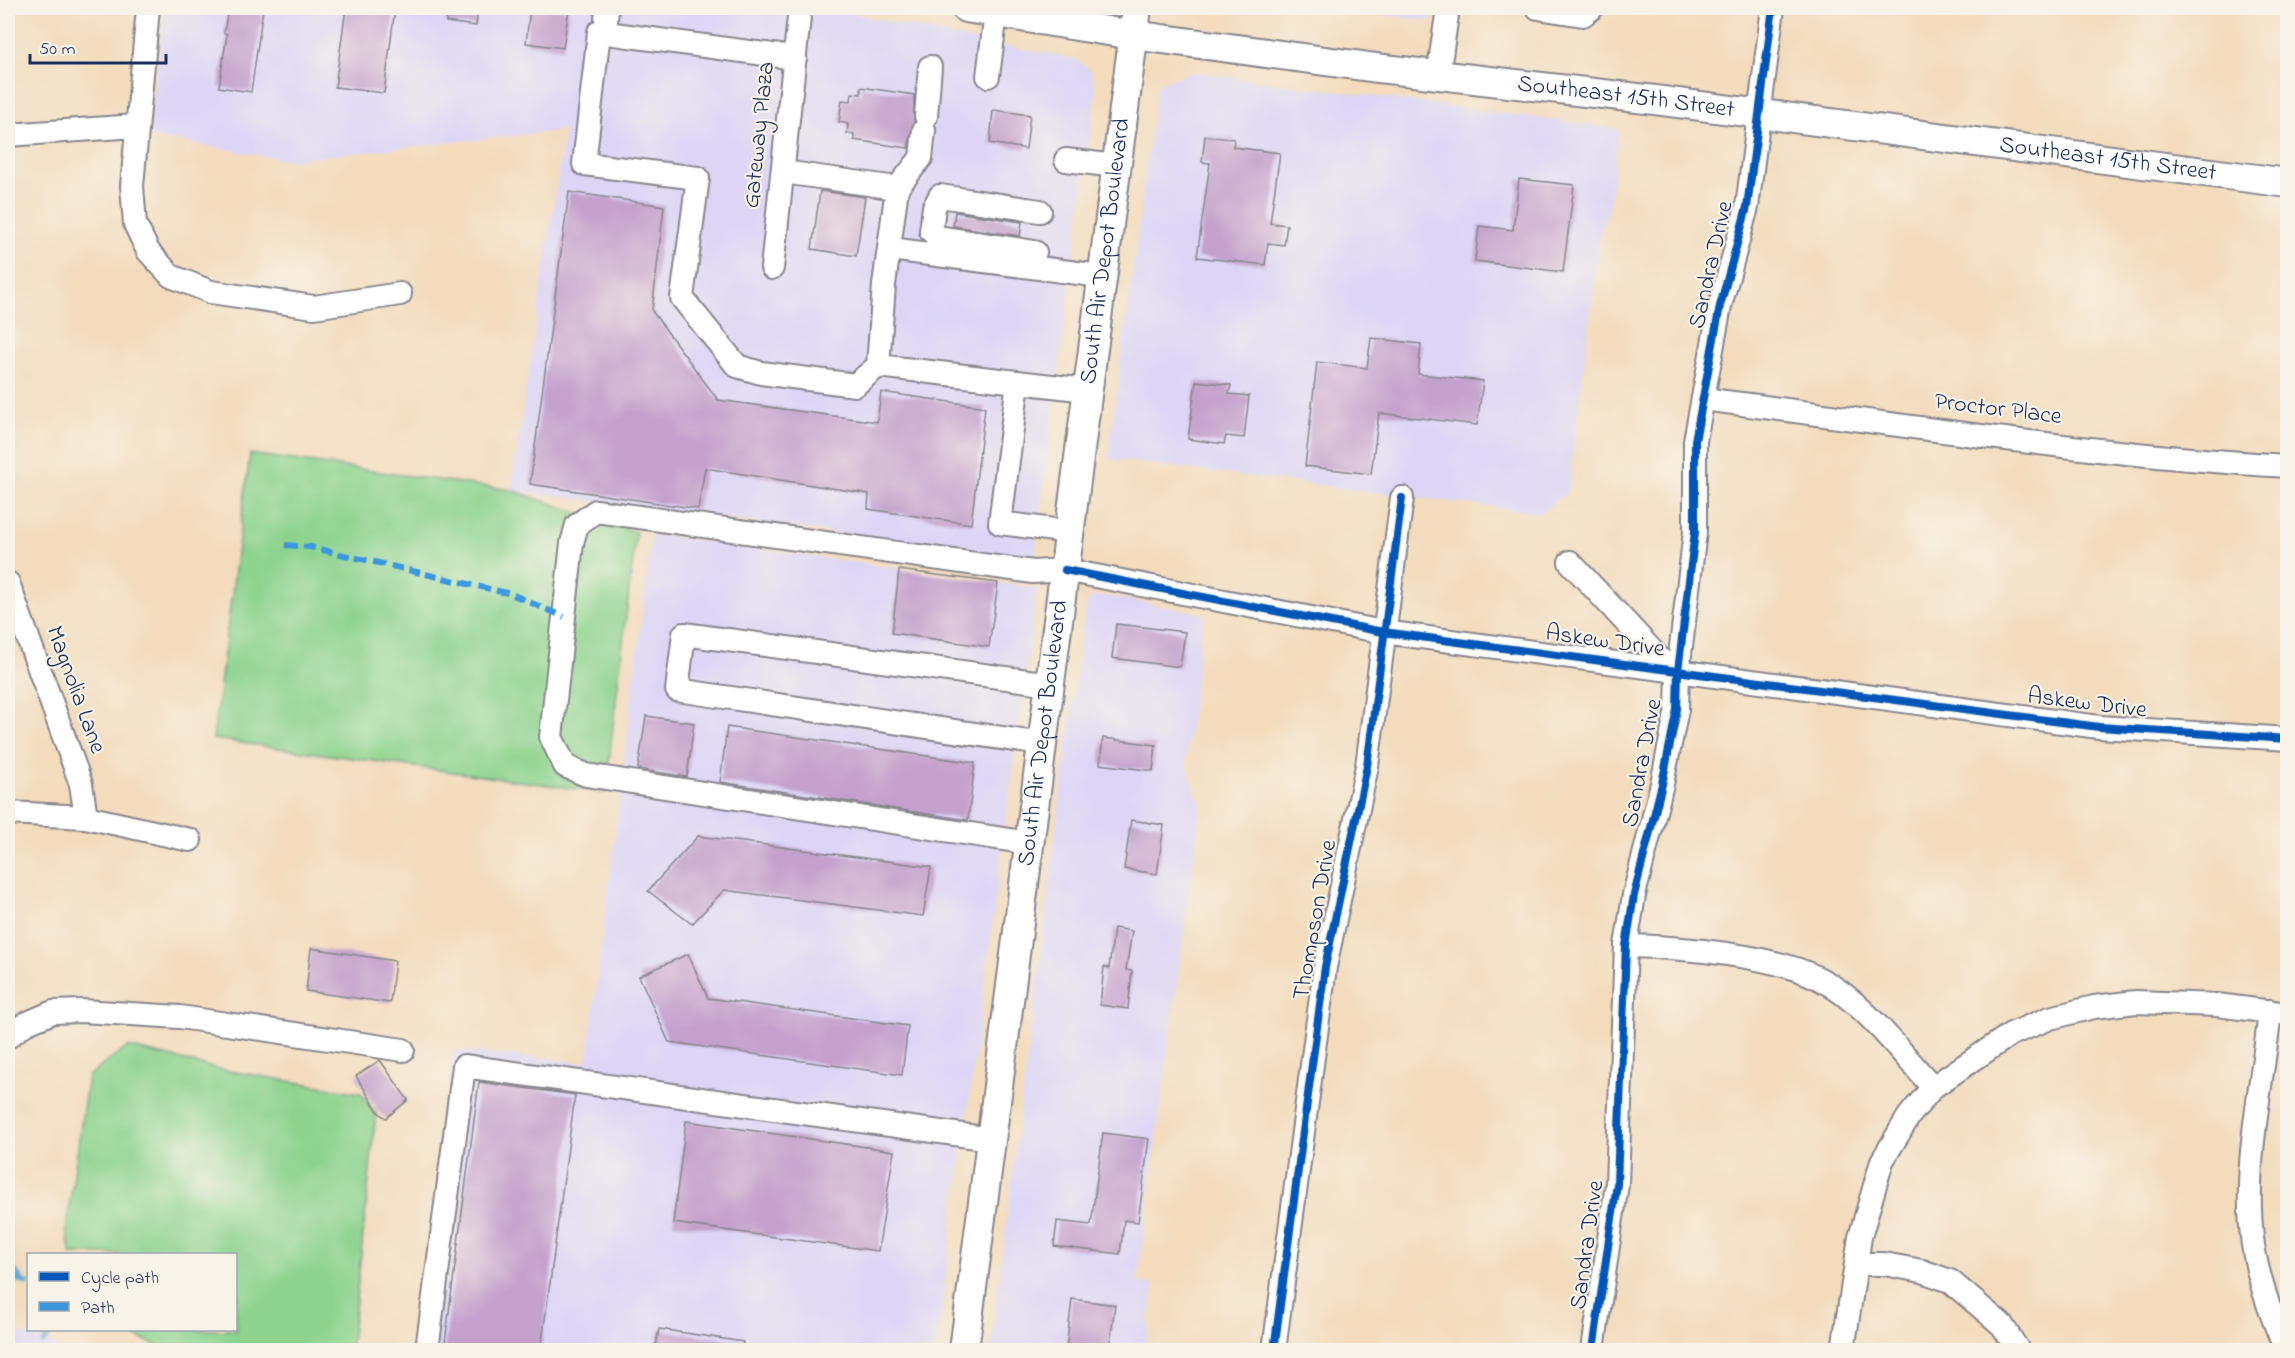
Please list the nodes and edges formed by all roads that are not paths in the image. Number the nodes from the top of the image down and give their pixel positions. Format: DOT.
graph roads {
  1 [pos="148,8"];
  2 [pos="607,8"];
  3 [pos="800,8"];
  4 [pos="966,8"];
  5 [pos="1448,8"];
  6 [pos="1538,8"];
  7 [pos="1773,8"];
  8 [pos="1587,11"];
  9 [pos="996,13"];
  10 [pos="1135,21"];
  11 [pos="605,33"];
  12 [pos="795,58"];
  13 [pos="930,67"];
  14 [pos="988,76"];
  15 [pos="1438,76"];
  16 [pos="1759,116"];
  17 [pos="136,126"];
  18 [pos="8,135"];
  19 [pos="1066,160"];
  20 [pos="1116,166"];
  21 [pos="783,172"];
  22 [pos="2288,183"];
  23 [pos="897,188"];
  24 [pos="1040,211"];
  25 [pos="890,249"];
  26 [pos="1035,252"];
  27 [pos="772,268"];
  28 [pos="1101,276"];
  29 [pos="400,294"];
  30 [pos="878,366"];
  31 [pos="1018,382"];
  32 [pos="1087,390"];
  33 [pos="1703,399"];
  34 [pos="2288,466"];
  35 [pos="1402,498"];
  36 [pos="1069,532"];
  37 [pos="1570,562"];
  38 [pos="1065,570"];
  39 [pos="8,583"];
  40 [pos="1383,632"];
  41 [pos="1674,671"];
  42 [pos="1050,684"];
  43 [pos="2288,739"];
  44 [pos="1042,744"];
  45 [pos="8,813"];
  46 [pos="86,817"];
  47 [pos="190,840"];
  48 [pos="1029,843"];
  49 [pos="1626,946"];
  50 [pos="2279,1013"];
  51 [pos="8,1037"];
  52 [pos="403,1050"];
  53 [pos="1933,1087"];
  54 [pos="991,1139"];
  55 [pos="1856,1264"];
  56 [pos="2286,1349"];
  57 [pos="427,1350"];
  58 [pos="964,1350"];
  59 [pos="1274,1350"];
  60 [pos="1593,1350"];
  61 [pos="1843,1350"];
  62 [pos="2018,1350"];
  1 -- 17 [label="street"];
  2 -- 11 [label="street"];
  3 -- 12 [label="street, Gateway Plaza"];
  4 -- 9 [label="main road, Southeast 15th Street"];
  5 -- 15 [label="street"];
  6 -- 8 [label="street"];
  7 -- 16 [label="street, Sandra Drive"];
  9 -- 10 [label="main road, Southeast 15th Street"];
  9 -- 14 [label="street"];
  10 -- 15 [label="main road, Southeast 15th Street"];
  10 -- 20 [label="main road, South Air Depot Boulevard"];
  11 -- 12 [label="street"];
  11 -- 30 [label="street"];
  12 -- 21 [label="street, Gateway Plaza"];
  13 -- 23 [label="street"];
  15 -- 16 [label="main road, Southeast 15th Street"];
  16 -- 22 [label="main road, Southeast 15th Street"];
  16 -- 33 [label="street, Sandra Drive"];
  17 -- 18 [label="street"];
  17 -- 29 [label="street"];
  19 -- 20 [label="street"];
  20 -- 28 [label="main road, South Air Depot Boulevard"];
  21 -- 23 [label="street"];
  21 -- 27 [label="street, Gateway Plaza"];
  23 -- 25 [label="street"];
  24 -- 26 [label="street"];
  25 -- 28 [label="street"];
  25 -- 30 [label="street"];
  28 -- 32 [label="main road, South Air Depot Boulevard"];
  30 -- 31 [label="street"];
  31 -- 32 [label="street"];
  31 -- 36 [label="street"];
  32 -- 36 [label="main road, South Air Depot Boulevard"];
  33 -- 34 [label="street, Proctor Place"];
  33 -- 41 [label="street, Sandra Drive"];
  35 -- 40 [label="street, Thompson Drive"];
  36 -- 38 [label="main road, South Air Depot Boulevard"];
  37 -- 41 [label="street"];
  38 -- 40 [label="street, Askew Drive"];
  38 -- 42 [label="main road, South Air Depot Boulevard"];
  38 -- 48 [label="street, Askew Drive"];
  39 -- 46 [label="street, Magnolia Lane"];
  40 -- 41 [label="street, Askew Drive"];
  40 -- 59 [label="street, Thompson Drive"];
  41 -- 43 [label="street, Askew Drive"];
  41 -- 49 [label="street, Sandra Drive"];
  42 -- 44 [label="main road, South Air Depot Boulevard"];
  42 -- 44 [label="street"];
  44 -- 48 [label="main road, South Air Depot Boulevard"];
  45 -- 46 [label="street"];
  46 -- 47 [label="street"];
  48 -- 54 [label="main road, South Air Depot Boulevard"];
  49 -- 53 [label="street"];
  49 -- 60 [label="street, Sandra Drive"];
  50 -- 53 [label="street"];
  50 -- 56 [label="street"];
  51 -- 52 [label="street"];
  53 -- 55 [label="street"];
  54 -- 57 [label="street"];
  54 -- 58 [label="main road, South Air Depot Boulevard"];
  55 -- 61 [label="street"];
  55 -- 62 [label="street"];
}
